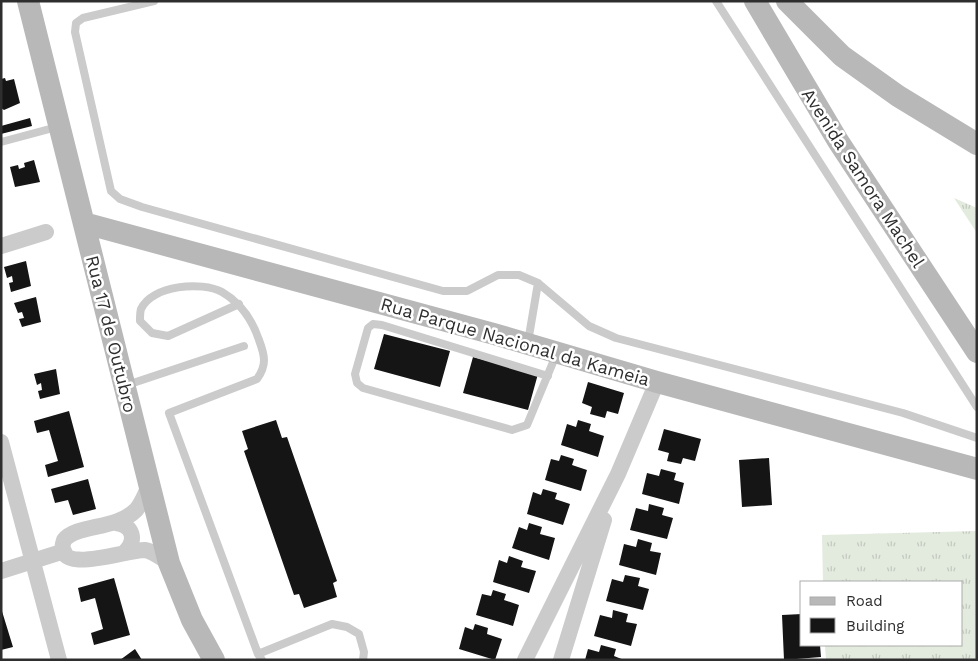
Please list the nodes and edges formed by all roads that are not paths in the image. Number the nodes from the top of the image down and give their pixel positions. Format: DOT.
graph roads {
  1 [pos="28,1"];
  2 [pos="154,1"];
  3 [pos="716,1"];
  4 [pos="755,1"];
  5 [pos="787,1"];
  6 [pos="60,127"];
  7 [pos="1,142"];
  8 [pos="977,144"];
  9 [pos="84,223"];
  10 [pos="46,232"];
  11 [pos="1,246"];
  12 [pos="538,283"];
  13 [pos="239,304"];
  14 [pos="528,344"];
  15 [pos="244,346"];
  16 [pos="557,352"];
  17 [pos="977,352"];
  18 [pos="548,376"];
  19 [pos="657,382"];
  20 [pos="124,386"];
  21 [pos="977,407"];
  22 [pos="977,438"];
  23 [pos="1,442"];
  24 [pos="947,460"];
  25 [pos="977,461"];
  26 [pos="977,469"];
  27 [pos="618,474"];
  28 [pos="149,486"];
  29 [pos="116,523"];
  30 [pos="64,551"];
  31 [pos="125,552"];
  32 [pos="34,562"];
  33 [pos="168,563"];
  34 [pos="1,571"];
  35 [pos="260,657"];
  36 [pos="59,660"];
  37 [pos="214,660"];
  38 [pos="363,660"];
  39 [pos="525,660"];
  40 [pos="561,660"];
  1 -- 6 [label="street, Rua 17 de Outubro"];
  2 -- 12 [label="lane"];
  3 -- 21 [label="lane"];
  4 -- 17 [label="street, Avenida Samora Machel"];
  5 -- 8 [label="street"];
  6 -- 7 [label="lane"];
  6 -- 9 [label="street, Rua 17 de Outubro"];
  9 -- 14 [label="street, Rua Parque Nacional da Kameia"];
  9 -- 20 [label="street, Rua 17 de Outubro"];
  10 -- 11 [label="street"];
  12 -- 14 [label="lane"];
  12 -- 22 [label="lane"];
  13 -- 13 [label="lane"];
  13 -- 35 [label="lane"];
  14 -- 16 [label="street, Rua Parque Nacional da Kameia"];
  15 -- 20 [label="lane"];
  16 -- 18 [label="lane"];
  16 -- 19 [label="street, Rua Parque Nacional da Kameia"];
  18 -- 18 [label="lane"];
  19 -- 24 [label="street, Rua Parque Nacional da Kameia"];
  19 -- 27 [label="street"];
  20 -- 28 [label="street, Rua 17 de Outubro"];
  23 -- 32 [label="street"];
  24 -- 25 [label="street, Rua Parque Nacional da Kameia"];
  24 -- 26 [label="street, Rua Parque Nacional da Kameia"];
  27 -- 39 [label="street"];
  27 -- 40 [label="street"];
  28 -- 29 [label="street"];
  28 -- 33 [label="street, Rua 17 de Outubro"];
  29 -- 30 [label="street"];
  29 -- 31 [label="street"];
  30 -- 31 [label="street"];
  30 -- 32 [label="street"];
  31 -- 33 [label="street"];
  32 -- 34 [label="street"];
  32 -- 36 [label="street"];
  33 -- 37 [label="street, Rua 17 de Outubro"];
  35 -- 38 [label="lane"];
}
